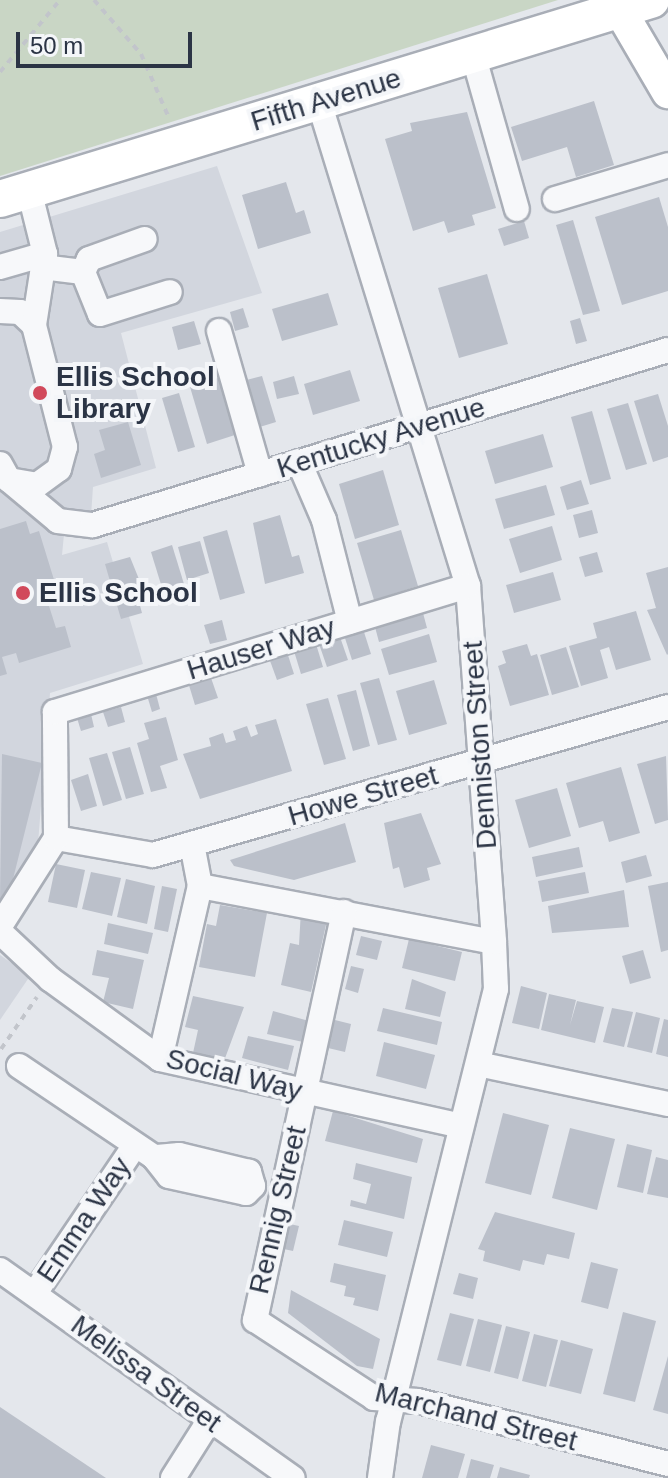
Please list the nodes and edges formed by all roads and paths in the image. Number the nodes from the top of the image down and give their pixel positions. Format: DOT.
graph roads {
  1 [pos="60,0"];
  2 [pos="94,0"];
  3 [pos="628,3"];
  4 [pos="473,54"];
  5 [pos="0,72"];
  6 [pos="668,92"];
  7 [pos="319,102"];
  8 [pos="178,145"];
  9 [pos="668,165"];
  10 [pos="14,195"];
  11 [pos="555,199"];
  12 [pos="517,209"];
  13 [pos="145,239"];
  14 [pos="43,261"];
  15 [pos="0,267"];
  16 [pos="83,272"];
  17 [pos="170,292"];
  18 [pos="0,311"];
  19 [pos="34,325"];
  20 [pos="219,331"];
  21 [pos="668,350"];
  22 [pos="422,426"];
  23 [pos="299,462"];
  24 [pos="5,472"];
  25 [pos="260,474"];
  26 [pos="468,586"];
  27 [pos="350,622"];
  28 [pos="668,707"];
  29 [pos="481,762"];
  30 [pos="56,838"];
  31 [pos="192,844"];
  32 [pos="200,886"];
  33 [pos="344,912"];
  34 [pos="0,929"];
  35 [pos="494,942"];
  36 [pos="50,979"];
  37 [pos="0,1050"];
  38 [pos="160,1059"];
  39 [pos="478,1064"];
  40 [pos="19,1066"];
  41 [pos="305,1093"];
  42 [pos="668,1104"];
  43 [pos="461,1126"];
  44 [pos="0,1270"];
  45 [pos="35,1293"];
  46 [pos="255,1320"];
  47 [pos="395,1399"];
  48 [pos="209,1421"];
  49 [pos="668,1464"];
  50 [pos="173,1478"];
  51 [pos="293,1478"];
  52 [pos="380,1478"];
  1 -- 5 [label="path"];
  2 -- 8 [label="path"];
  3 -- 4 [label="highway, Fifth Avenue"];
  3 -- 6 [label="main road"];
  4 -- 7 [label="highway, Fifth Avenue"];
  4 -- 12 [label="street"];
  7 -- 8 [label="highway, Fifth Avenue"];
  7 -- 22 [label="street, Denniston Street"];
  8 -- 10 [label="highway, Fifth Avenue"];
  9 -- 11 [label="street"];
  10 -- 14 [label="street"];
  13 -- 16 [label="street"];
  14 -- 15 [label="street"];
  14 -- 16 [label="street"];
  14 -- 19 [label="street"];
  16 -- 17 [label="street"];
  18 -- 19 [label="street"];
  19 -- 24 [label="street"];
  20 -- 25 [label="street"];
  21 -- 22 [label="street, Kentucky Avenue"];
  22 -- 23 [label="street, Kentucky Avenue"];
  22 -- 26 [label="street, Denniston Street"];
  23 -- 25 [label="street, Kentucky Avenue"];
  23 -- 27 [label="street"];
  24 -- 25 [label="street, Kentucky Avenue"];
  26 -- 27 [label="street, Hauser Way"];
  26 -- 29 [label="street, Denniston Street"];
  27 -- 30 [label="street, Hauser Way"];
  28 -- 29 [label="street, Howe Street"];
  29 -- 31 [label="street, Howe Street"];
  29 -- 35 [label="street, Denniston Street"];
  30 -- 31 [label="street, Howe Street"];
  30 -- 34 [label="street"];
  31 -- 32 [label="street"];
  32 -- 33 [label="street"];
  32 -- 38 [label="street"];
  33 -- 35 [label="street"];
  33 -- 41 [label="street, Rennig Street"];
  34 -- 36 [label="street, Social Way"];
  35 -- 39 [label="street, Denniston Street"];
  36 -- 37 [label="path"];
  36 -- 38 [label="street, Social Way"];
  38 -- 41 [label="street, Social Way"];
  39 -- 42 [label="street"];
  39 -- 43 [label="street, Denniston Street"];
  40 -- 45 [label="street, Emma Way"];
  41 -- 43 [label="street, Social Way"];
  41 -- 46 [label="street, Rennig Street"];
  43 -- 47 [label="street, Denniston Street"];
  44 -- 45 [label="street, Melissa Street"];
  45 -- 48 [label="street, Melissa Street"];
  46 -- 47 [label="street, Marchand Street"];
  47 -- 49 [label="street, Marchand Street"];
  47 -- 52 [label="street, Denniston Street"];
  48 -- 50 [label="street"];
  48 -- 51 [label="street, Melissa Street"];
}
